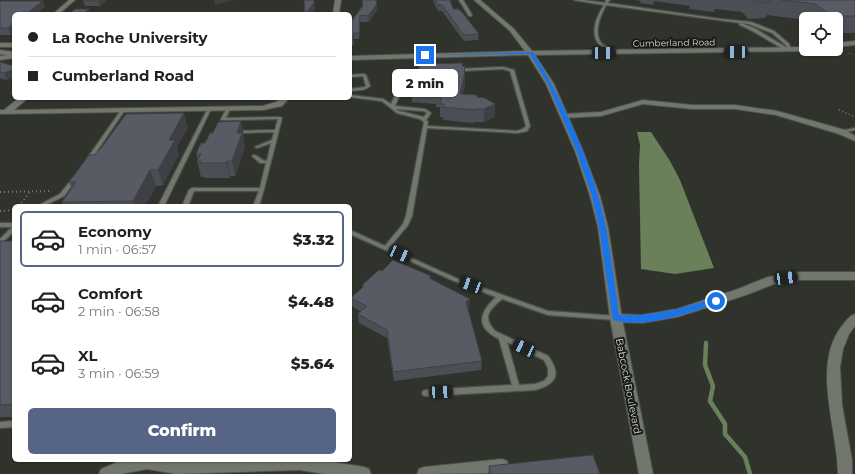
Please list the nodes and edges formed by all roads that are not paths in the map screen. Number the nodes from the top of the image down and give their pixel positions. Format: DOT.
graph roads {
  1 [pos="72,0"];
  2 [pos="338,0"];
  3 [pos="461,0"];
  4 [pos="477,0"];
  5 [pos="576,0"];
  6 [pos="608,0"];
  7 [pos="604,5"];
  8 [pos="58,12"];
  9 [pos="336,12"];
  10 [pos="470,15"];
  11 [pos="729,21"];
  12 [pos="769,37"];
  13 [pos="779,37"];
  14 [pos="855,43"];
  15 [pos="600,44"];
  16 [pos="843,44"];
  17 [pos="0,45"];
  18 [pos="12,45"];
  19 [pos="799,49"];
  20 [pos="789,50"];
  21 [pos="0,52"];
  22 [pos="531,53"];
  23 [pos="591,53"];
  24 [pos="617,53"];
  25 [pos="12,55"];
  26 [pos="12,55"];
  27 [pos="0,58"];
  28 [pos="352,58"];
  29 [pos="453,70"];
  30 [pos="432,73"];
  31 [pos="352,76"];
  32 [pos="352,90"];
  33 [pos="352,96"];
  34 [pos="21,100"];
  35 [pos="283,100"];
  36 [pos="392,107"];
  37 [pos="209,109"];
  38 [pos="228,109"];
  39 [pos="123,110"];
  40 [pos="3,112"];
  41 [pos="564,116"];
  42 [pos="223,119"];
  43 [pos="425,119"];
  44 [pos="221,126"];
  45 [pos="425,127"];
  46 [pos="855,129"];
  47 [pos="276,131"];
  48 [pos="233,132"];
  49 [pos="842,132"];
  50 [pos="855,139"];
  51 [pos="274,141"];
  52 [pos="257,147"];
  53 [pos="254,156"];
  54 [pos="269,162"];
  55 [pos="85,164"];
  56 [pos="78,175"];
  57 [pos="262,189"];
  58 [pos="44,204"];
  59 [pos="162,204"];
  60 [pos="186,204"];
  61 [pos="257,204"];
  62 [pos="0,225"];
  63 [pos="12,225"];
  64 [pos="12,230"];
  65 [pos="352,233"];
  66 [pos="0,242"];
  67 [pos="386,248"];
  68 [pos="855,276"];
  69 [pos="501,296"];
  70 [pos="616,318"];
  71 [pos="855,318"];
  72 [pos="502,337"];
  73 [pos="516,388"];
  74 [pos="426,393"];
  75 [pos="12,424"];
  76 [pos="0,425"];
  77 [pos="517,464"];
  78 [pos="324,470"];
  79 [pos="106,474"];
  80 [pos="364,474"];
  81 [pos="424,474"];
  82 [pos="646,474"];
  83 [pos="845,474"];
  1 -- 8 [label="street"];
  2 -- 9 [label="street"];
  3 -- 10 [label="lane"];
  4 -- 22 [label="street, Babcock Boulevard"];
  5 -- 7 [label="lane"];
  6 -- 7 [label="lane"];
  7 -- 11 [label="lane"];
  7 -- 15 [label="lane"];
  11 -- 12 [label="lane"];
  11 -- 13 [label="lane"];
  12 -- 13 [label="lane"];
  12 -- 20 [label="lane"];
  13 -- 20 [label="lane"];
  14 -- 16 [label="street"];
  15 -- 23 [label="lane"];
  15 -- 24 [label="lane"];
  17 -- 18 [label="street"];
  19 -- 20 [label="street, Cumberland Road"];
  20 -- 24 [label="street, Cumberland Road"];
  21 -- 25 [label="street"];
  22 -- 23 [label="street, Cumberland Road"];
  22 -- 28 [label="street, Cumberland Road"];
  22 -- 41 [label="street, Babcock Boulevard"];
  23 -- 24 [label="street, Cumberland Road"];
  26 -- 27 [label="street"];
  29 -- 45 [label="lane"];
  30 -- 36 [label="lane"];
  31 -- 32 [label="lane"];
  33 -- 36 [label="lane"];
  34 -- 40 [label="street"];
  35 -- 38 [label="street"];
  36 -- 43 [label="lane"];
  36 -- 43 [label="lane"];
  37 -- 38 [label="street"];
  37 -- 39 [label="street"];
  37 -- 59 [label="lane"];
  38 -- 42 [label="lane"];
  39 -- 40 [label="street"];
  39 -- 55 [label="lane"];
  41 -- 49 [label="street"];
  41 -- 70 [label="street, Babcock Boulevard"];
  42 -- 44 [label="lane"];
  42 -- 47 [label="lane"];
  43 -- 45 [label="lane"];
  45 -- 67 [label="lane"];
  46 -- 49 [label="lane"];
  47 -- 48 [label="lane"];
  47 -- 51 [label="lane"];
  49 -- 50 [label="street"];
  51 -- 52 [label="lane"];
  51 -- 54 [label="lane"];
  53 -- 54 [label="lane"];
  54 -- 57 [label="lane"];
  56 -- 58 [label="lane"];
  57 -- 60 [label="lane"];
  57 -- 61 [label="lane"];
  62 -- 63 [label="lane"];
  64 -- 66 [label="lane"];
  65 -- 67 [label="lane"];
  67 -- 69 [label="lane"];
  68 -- 70 [label="street"];
  69 -- 70 [label="lane"];
  69 -- 72 [label="lane"];
  70 -- 82 [label="street, Babcock Boulevard"];
  71 -- 83 [label="street"];
  72 -- 73 [label="lane"];
  72 -- 73 [label="lane"];
  73 -- 74 [label="lane"];
  75 -- 76 [label="lane"];
  77 -- 81 [label="street"];
  78 -- 79 [label="street"];
  78 -- 80 [label="street"];
}
